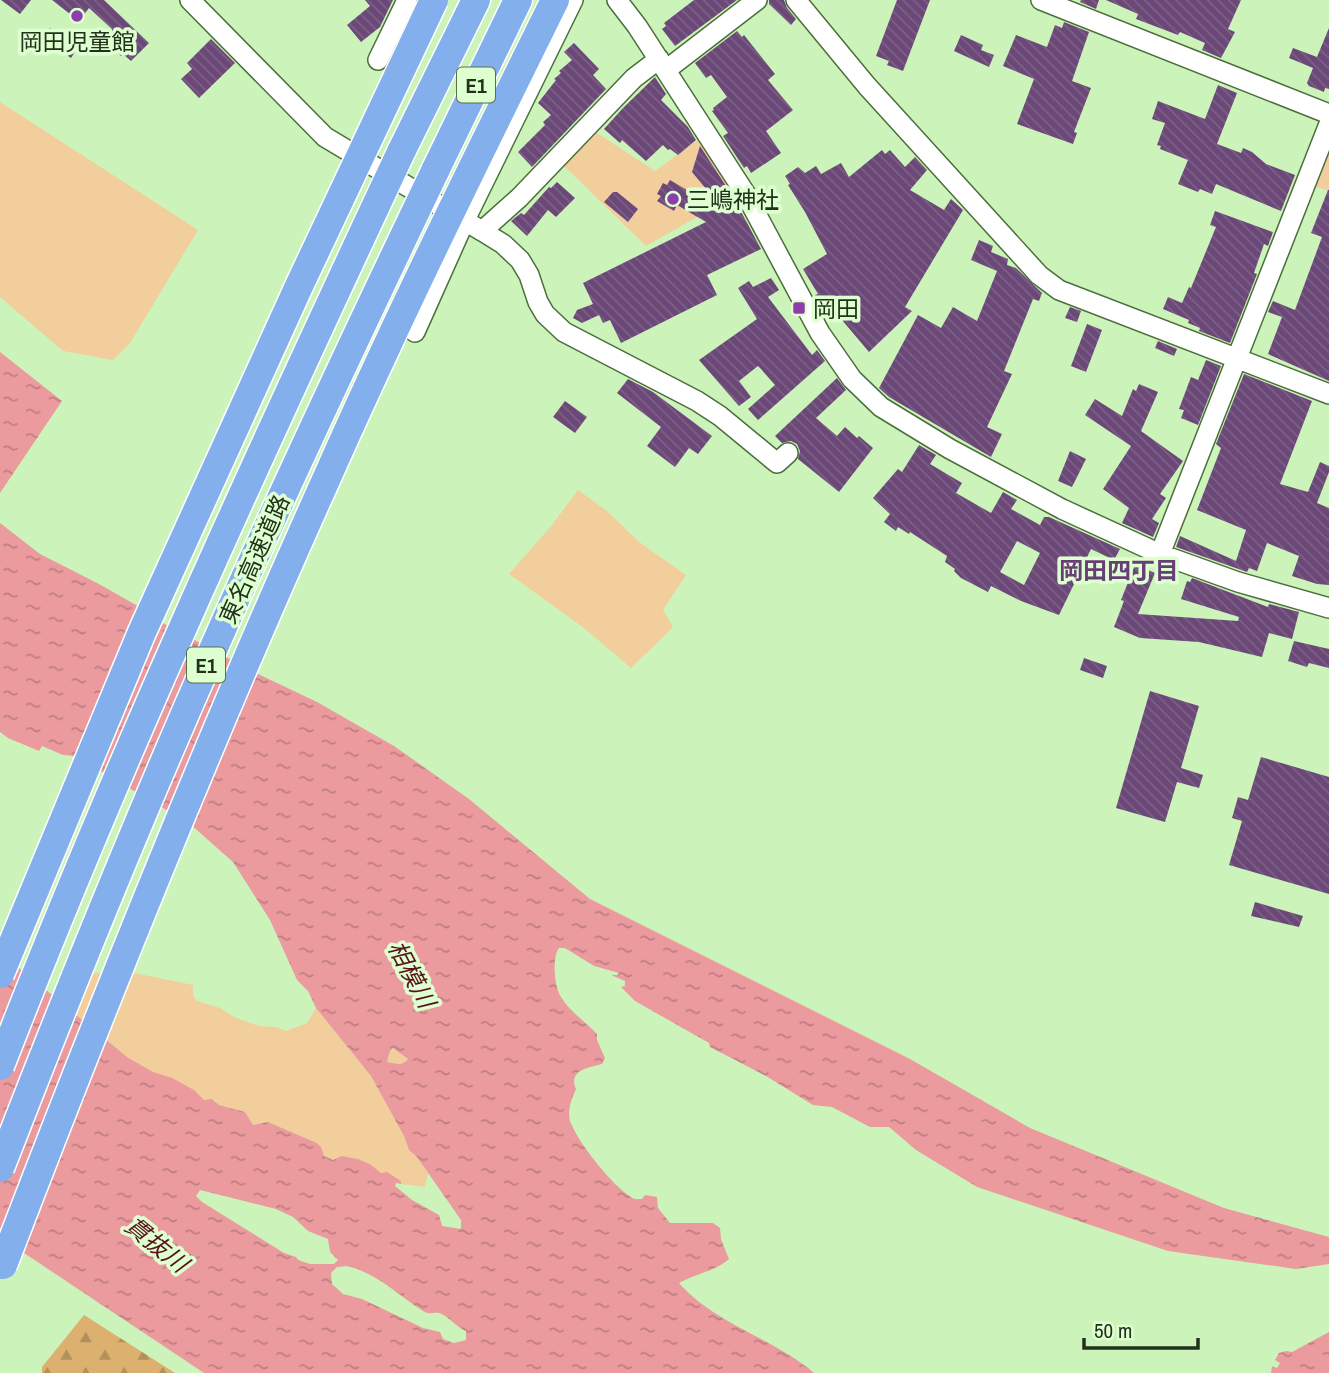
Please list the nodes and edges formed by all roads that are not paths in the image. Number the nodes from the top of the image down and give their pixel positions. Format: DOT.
graph roads {
  1 [pos="190,0"];
  2 [pos="407,0"];
  3 [pos="434,0"];
  4 [pos="476,0"];
  5 [pos="517,0"];
  6 [pos="555,0"];
  7 [pos="573,0"];
  8 [pos="617,0"];
  9 [pos="757,0"];
  10 [pos="796,0"];
  11 [pos="1041,0"];
  12 [pos="378,60"];
  13 [pos="662,65"];
  14 [pos="1329,114"];
  15 [pos="1329,124"];
  16 [pos="465,220"];
  17 [pos="482,231"];
  18 [pos="415,332"];
  19 [pos="1237,359"];
  20 [pos="1329,394"];
  21 [pos="788,453"];
  22 [pos="1160,554"];
  23 [pos="1329,608"];
  24 [pos="0,974"];
  25 [pos="0,1066"];
  26 [pos="0,1168"];
  27 [pos="1,1272"];
  1 -- 16 [label="street"];
  2 -- 12 [label="street"];
  3 -- 24 [label="highway, bridge"];
  4 -- 25 [label="highway, 東名高速道路 / E1, bridge"];
  5 -- 26 [label="highway, 東名高速道路 / E1, bridge"];
  6 -- 27 [label="highway, bridge"];
  7 -- 16 [label="street"];
  8 -- 13 [label="street"];
  9 -- 13 [label="street"];
  10 -- 19 [label="street"];
  11 -- 14 [label="street"];
  13 -- 17 [label="street"];
  13 -- 22 [label="street"];
  15 -- 19 [label="street"];
  16 -- 17 [label="street"];
  16 -- 18 [label="street"];
  17 -- 21 [label="street"];
  19 -- 20 [label="street"];
  19 -- 22 [label="street"];
  22 -- 23 [label="street"];
}
